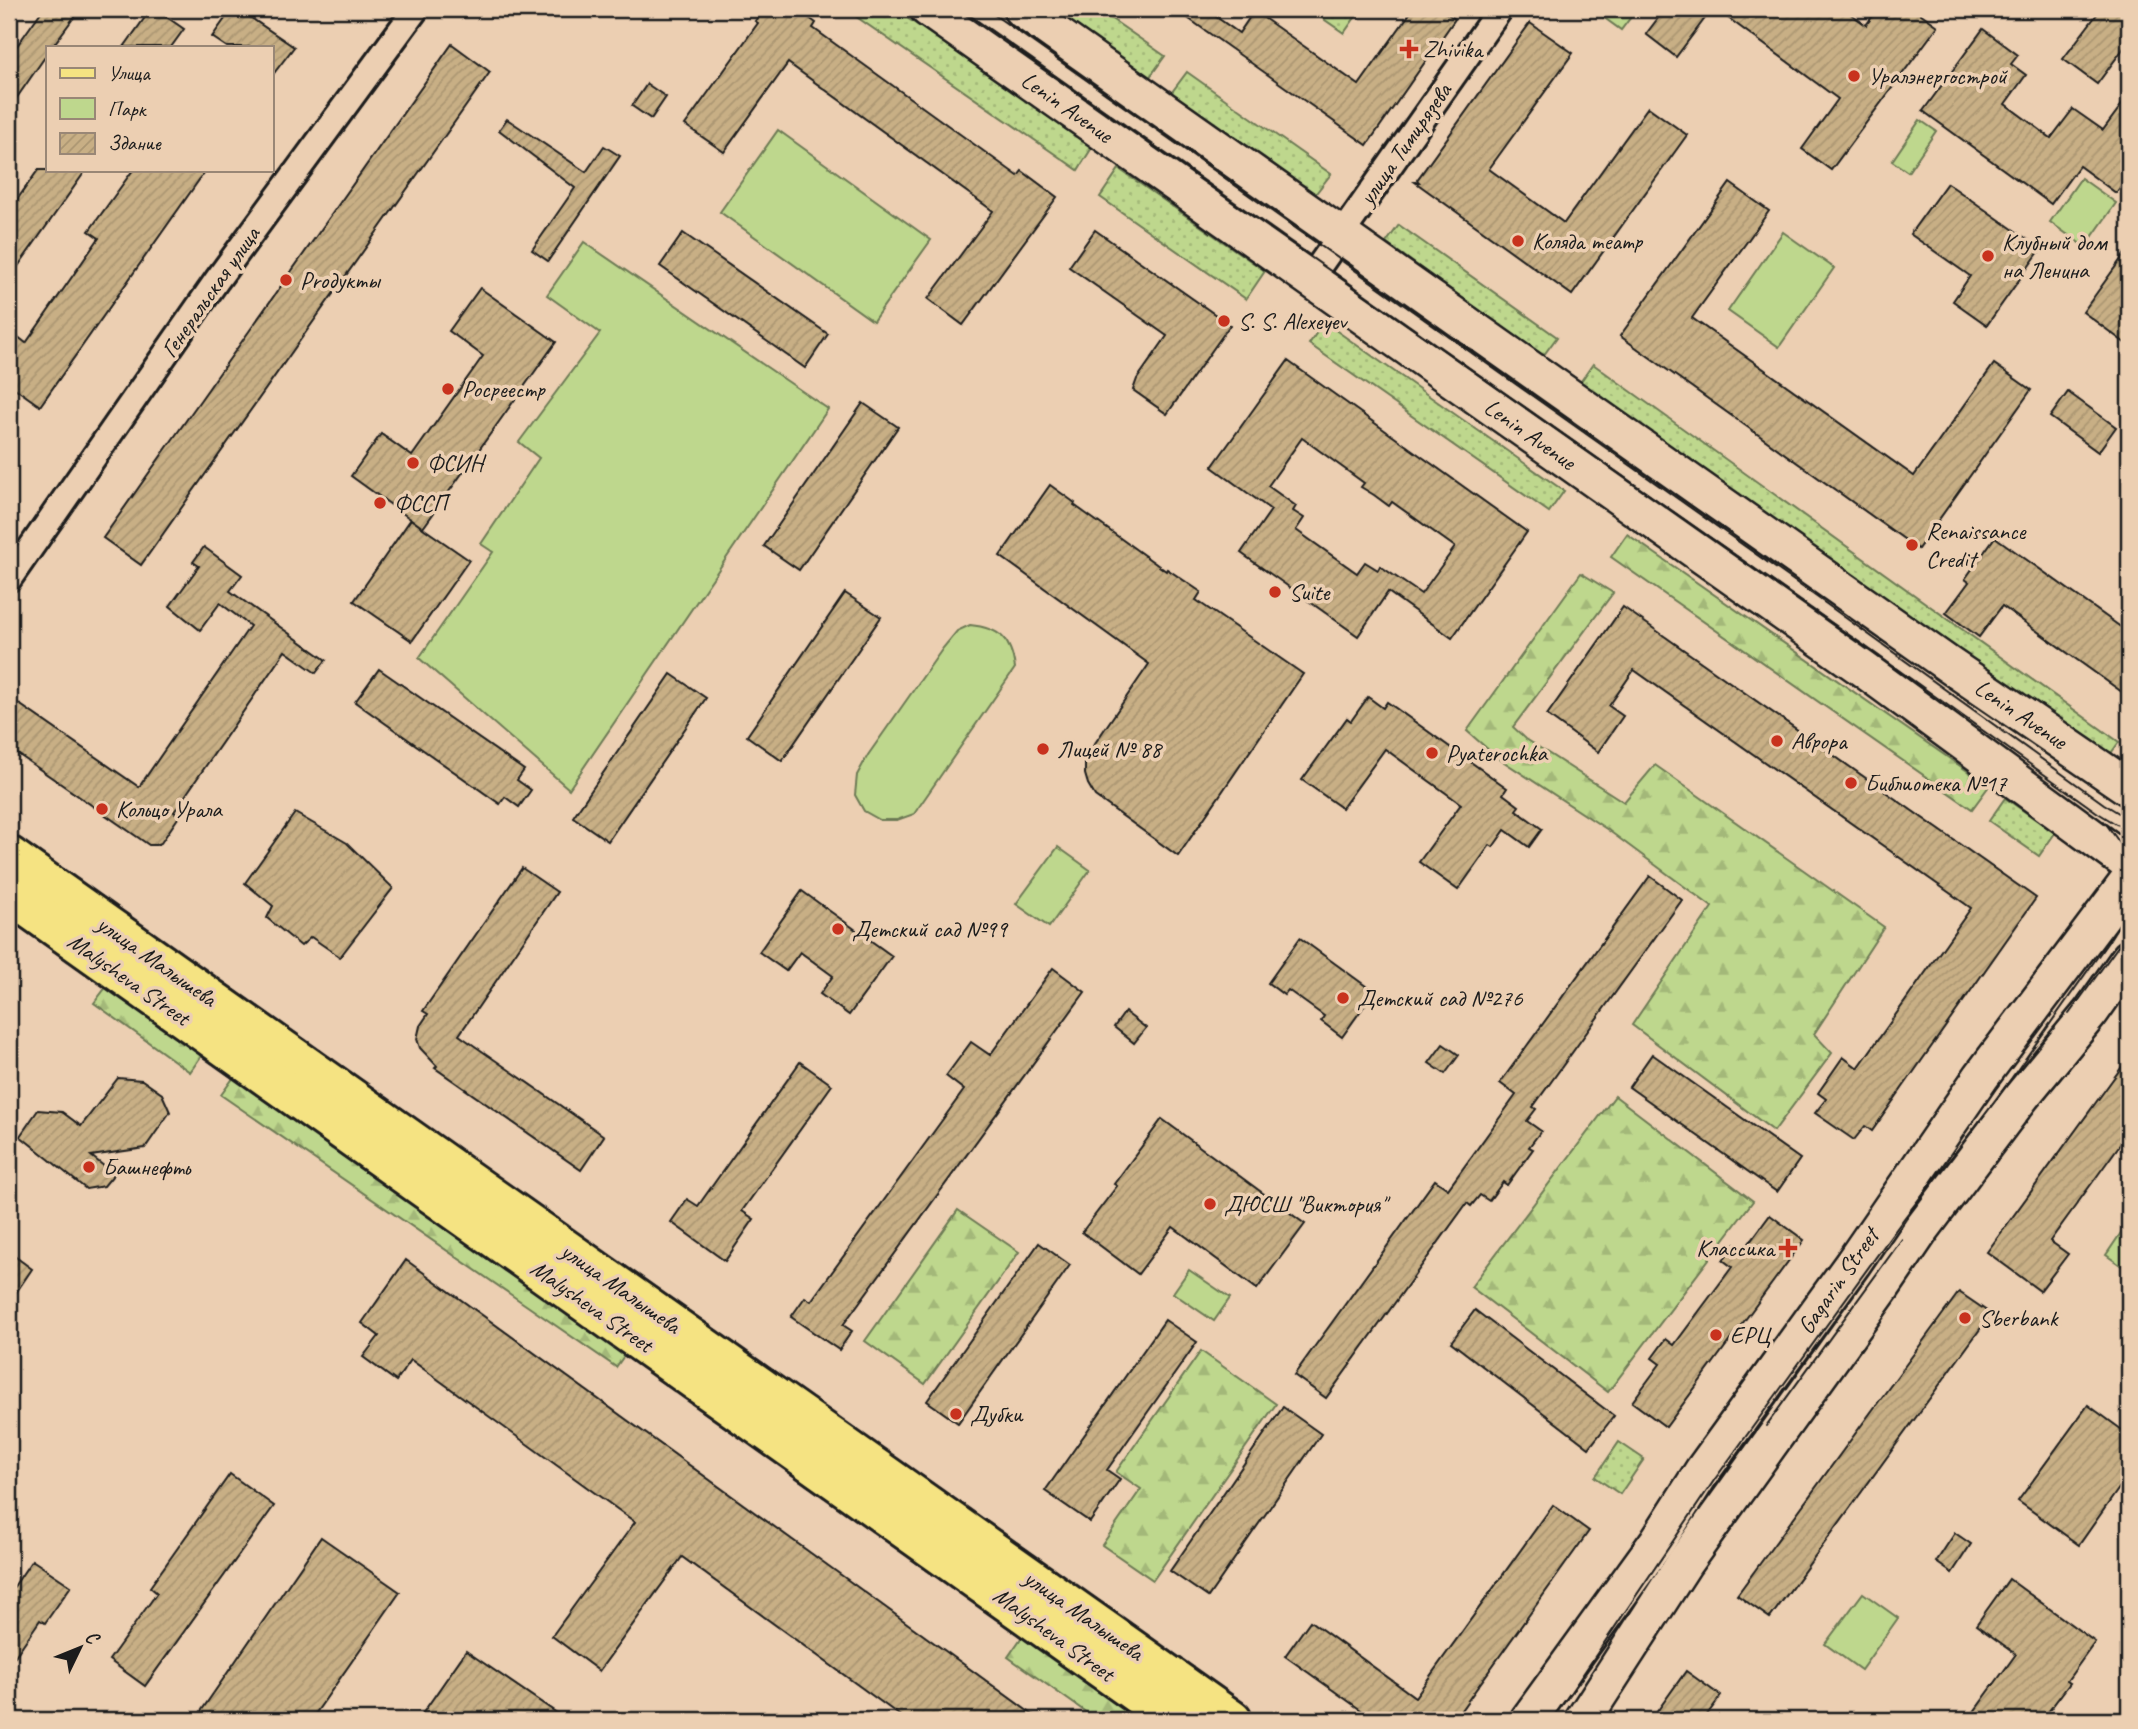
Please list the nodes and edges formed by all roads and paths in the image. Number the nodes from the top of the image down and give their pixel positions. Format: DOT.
graph roads {
  1 [pos="416,9"];
  2 [pos="928,9"];
  3 [pos="1021,9"];
  4 [pos="1500,9"];
  5 [pos="1341,235"];
  6 [pos="1310,279"];
  7 [pos="9,579"];
  8 [pos="2129,788"];
  9 [pos="9,856"];
  10 [pos="2129,864"];
  11 [pos="2129,880"];
  12 [pos="9,894"];
  13 [pos="2129,958"];
  14 [pos="1174,1720"];
  15 [pos="1232,1720"];
  16 [pos="1528,1720"];
  17 [pos="1583,1720"];
  1 -- 7 [label="street, Генеральская улица"];
  2 -- 6 [label="main road, Lenin Avenue"];
  3 -- 5 [label="main road, Lenin Avenue"];
  4 -- 5 [label="street, улица Тимирязева"];
  5 -- 6 [label="street, улица Тимирязева"];
  5 -- 8 [label="main road, Lenin Avenue"];
  6 -- 10 [label="main road, Lenin Avenue"];
  9 -- 15 [label="main road, улица Малышева"];
  11 -- 16 [label="main road, Gagarin Street"];
  12 -- 14 [label="main road, Malysheva Street"];
  13 -- 17 [label="main road, Gagarin Street"];
}
